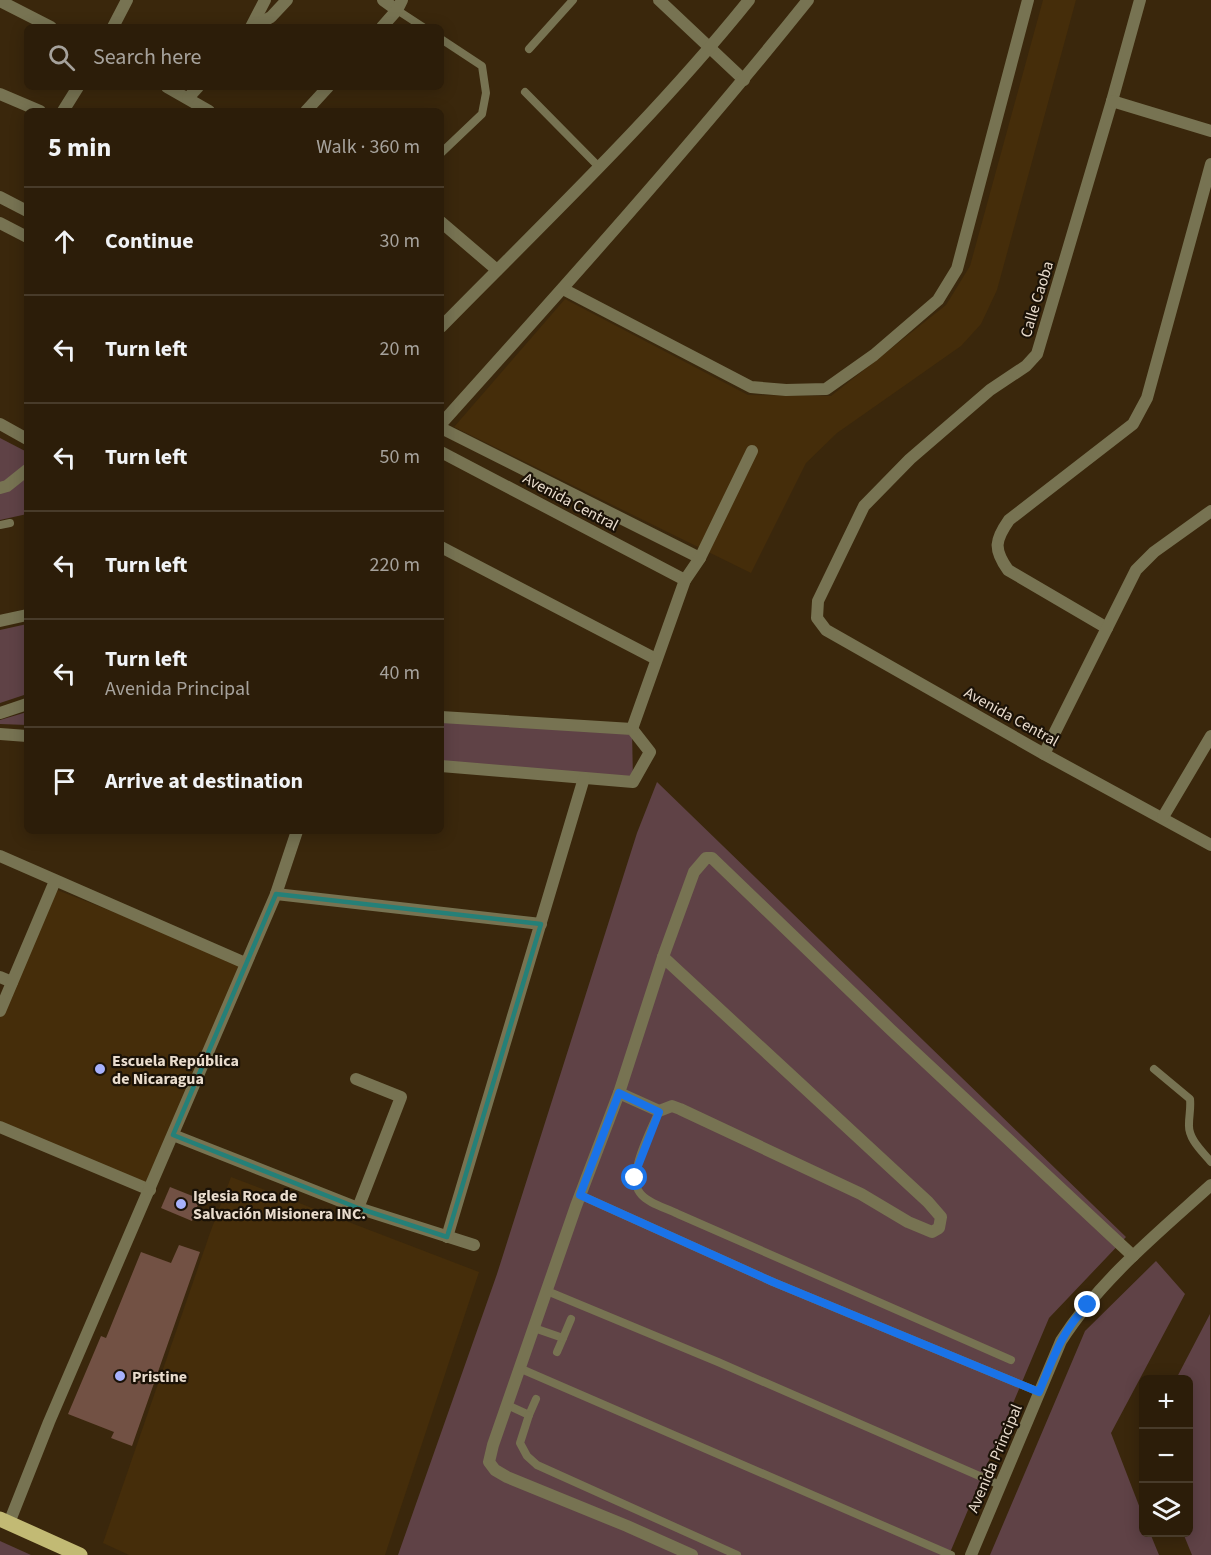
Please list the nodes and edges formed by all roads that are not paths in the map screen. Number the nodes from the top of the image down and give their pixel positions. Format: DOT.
graph roads {
  1 [pos="127,0"];
  2 [pos="265,0"];
  3 [pos="287,0"];
  4 [pos="383,0"];
  5 [pos="573,0"];
  6 [pos="659,0"];
  7 [pos="749,0"];
  8 [pos="808,0"];
  9 [pos="1028,0"];
  10 [pos="1140,0"];
  11 [pos="0,1"];
  12 [pos="400,5"];
  13 [pos="45,24"];
  14 [pos="115,24"];
  15 [pos="253,24"];
  16 [pos="258,24"];
  17 [pos="384,24"];
  18 [pos="420,24"];
  19 [pos="444,41"];
  20 [pos="530,49"];
  21 [pos="710,49"];
  22 [pos="744,80"];
  23 [pos="76,90"];
  24 [pos="173,90"];
  25 [pos="195,90"];
  26 [pos="325,90"];
  27 [pos="525,92"];
  28 [pos="0,94"];
  29 [pos="188,98"];
  30 [pos="1112,101"];
  31 [pos="33,108"];
  32 [pos="65,108"];
  33 [pos="203,108"];
  34 [pos="309,108"];
  35 [pos="1211,131"];
  36 [pos="444,150"];
  37 [pos="1211,165"];
  38 [pos="600,168"];
  39 [pos="0,197"];
  40 [pos="24,209"];
  41 [pos="0,223"];
  42 [pos="444,225"];
  43 [pos="24,235"];
  44 [pos="497,270"];
  45 [pos="563,289"];
  46 [pos="444,324"];
  47 [pos="444,423"];
  48 [pos="444,428"];
  49 [pos="2,429"];
  50 [pos="24,438"];
  51 [pos="752,452"];
  52 [pos="444,454"];
  53 [pos="24,473"];
  54 [pos="0,488"];
  55 [pos="1211,511"];
  56 [pos="10,523"];
  57 [pos="0,525"];
  58 [pos="444,549"];
  59 [pos="700,558"];
  60 [pos="685,580"];
  61 [pos="818,601"];
  62 [pos="24,616"];
  63 [pos="0,621"];
  64 [pos="1107,628"];
  65 [pos="656,659"];
  66 [pos="24,705"];
  67 [pos="0,713"];
  68 [pos="444,717"];
  69 [pos="632,729"];
  70 [pos="0,734"];
  71 [pos="24,736"];
  72 [pos="1211,736"];
  73 [pos="1044,754"];
  74 [pos="444,766"];
  75 [pos="584,778"];
  76 [pos="1163,817"];
  77 [pos="296,834"];
  78 [pos="1211,845"];
  79 [pos="0,856"];
  80 [pos="55,881"];
  81 [pos="276,894"];
  82 [pos="541,924"];
  83 [pos="663,957"];
  84 [pos="245,963"];
  85 [pos="6,980"];
  86 [pos="0,1011"];
  87 [pos="1154,1069"];
  88 [pos="356,1079"];
  89 [pos="619,1093"];
  90 [pos="659,1112"];
  91 [pos="0,1127"];
  92 [pos="173,1135"];
  93 [pos="1211,1162"];
  94 [pos="1211,1185"];
  95 [pos="150,1190"];
  96 [pos="580,1195"];
  97 [pos="358,1208"];
  98 [pos="447,1237"];
  99 [pos="474,1245"];
  100 [pos="1134,1256"];
  101 [pos="547,1291"];
  102 [pos="571,1318"];
  103 [pos="534,1328"];
  104 [pos="563,1338"];
  105 [pos="556,1353"];
  106 [pos="1011,1360"];
  107 [pos="519,1368"];
  108 [pos="1039,1392"];
  109 [pos="536,1399"];
  110 [pos="507,1405"];
  111 [pos="530,1414"];
  112 [pos="1000,1485"];
  113 [pos="4,1521"];
  114 [pos="80,1555"];
  115 [pos="692,1555"];
  116 [pos="737,1555"];
  117 [pos="951,1555"];
  118 [pos="971,1555"];
  1 -- 14 [label="street"];
  2 -- 15 [label="street"];
  3 -- 16 [label="street"];
  4 -- 12 [label="street"];
  5 -- 20 [label="lane"];
  6 -- 21 [label="street"];
  7 -- 21 [label="street"];
  8 -- 22 [label="street"];
  9 -- 45 [label="street"];
  10 -- 30 [label="street, Calle Caoba"];
  11 -- 13 [label="street"];
  12 -- 17 [label="street"];
  12 -- 18 [label="lane"];
  19 -- 36 [label="lane"];
  21 -- 22 [label="street"];
  21 -- 38 [label="street"];
  22 -- 45 [label="street"];
  23 -- 32 [label="street"];
  24 -- 29 [label="street"];
  25 -- 29 [label="street"];
  26 -- 34 [label="street"];
  27 -- 38 [label="lane"];
  28 -- 31 [label="street"];
  29 -- 33 [label="street"];
  30 -- 35 [label="street"];
  30 -- 61 [label="street, Calle Caoba"];
  37 -- 64 [label="street"];
  38 -- 44 [label="street"];
  39 -- 40 [label="street"];
  41 -- 43 [label="street"];
  42 -- 44 [label="street"];
  44 -- 46 [label="street"];
  45 -- 47 [label="street"];
  48 -- 59 [label="street"];
  49 -- 50 [label="street"];
  51 -- 59 [label="street"];
  52 -- 60 [label="street, Avenida Central"];
  53 -- 54 [label="street"];
  55 -- 64 [label="street"];
  56 -- 57 [label="lane"];
  58 -- 65 [label="street"];
  59 -- 60 [label="street"];
  60 -- 65 [label="street"];
  61 -- 73 [label="street, Avenida Central"];
  62 -- 63 [label="street"];
  64 -- 73 [label="street"];
  65 -- 69 [label="street"];
  66 -- 67 [label="street"];
  68 -- 69 [label="street"];
  69 -- 75 [label="street"];
  70 -- 71 [label="street"];
  72 -- 76 [label="street"];
  73 -- 76 [label="street, Avenida Central"];
  74 -- 75 [label="street"];
  75 -- 82 [label="street"];
  76 -- 78 [label="street, Avenida Central"];
  77 -- 81 [label="street"];
  79 -- 80 [label="street"];
  80 -- 84 [label="street"];
  80 -- 85 [label="street"];
  81 -- 82 [label="street"];
  81 -- 84 [label="street"];
  82 -- 98 [label="street"];
  83 -- 89 [label="street"];
  83 -- 90 [label="street"];
  83 -- 100 [label="street"];
  84 -- 92 [label="street"];
  85 -- 86 [label="street"];
  87 -- 93 [label="lane"];
  88 -- 97 [label="street"];
  89 -- 90 [label="street"];
  89 -- 96 [label="street"];
  90 -- 106 [label="lane"];
  91 -- 95 [label="street"];
  92 -- 95 [label="street"];
  92 -- 97 [label="street"];
  94 -- 100 [label="street, Avenida Principal"];
  95 -- 113 [label="street"];
  96 -- 101 [label="street"];
  96 -- 108 [label="lane"];
  97 -- 98 [label="street"];
  98 -- 99 [label="street"];
  100 -- 108 [label="street, Avenida Principal"];
  101 -- 103 [label="street"];
  101 -- 112 [label="lane"];
  102 -- 104 [label="lane"];
  103 -- 104 [label="lane"];
  103 -- 107 [label="street"];
  104 -- 105 [label="lane"];
  107 -- 110 [label="street"];
  107 -- 117 [label="lane"];
  108 -- 112 [label="street, Avenida Principal"];
  109 -- 111 [label="lane"];
  110 -- 111 [label="lane"];
  110 -- 115 [label="street"];
  111 -- 116 [label="lane"];
  112 -- 118 [label="street, Avenida Principal"];
  113 -- 114 [label="main road"];
}
